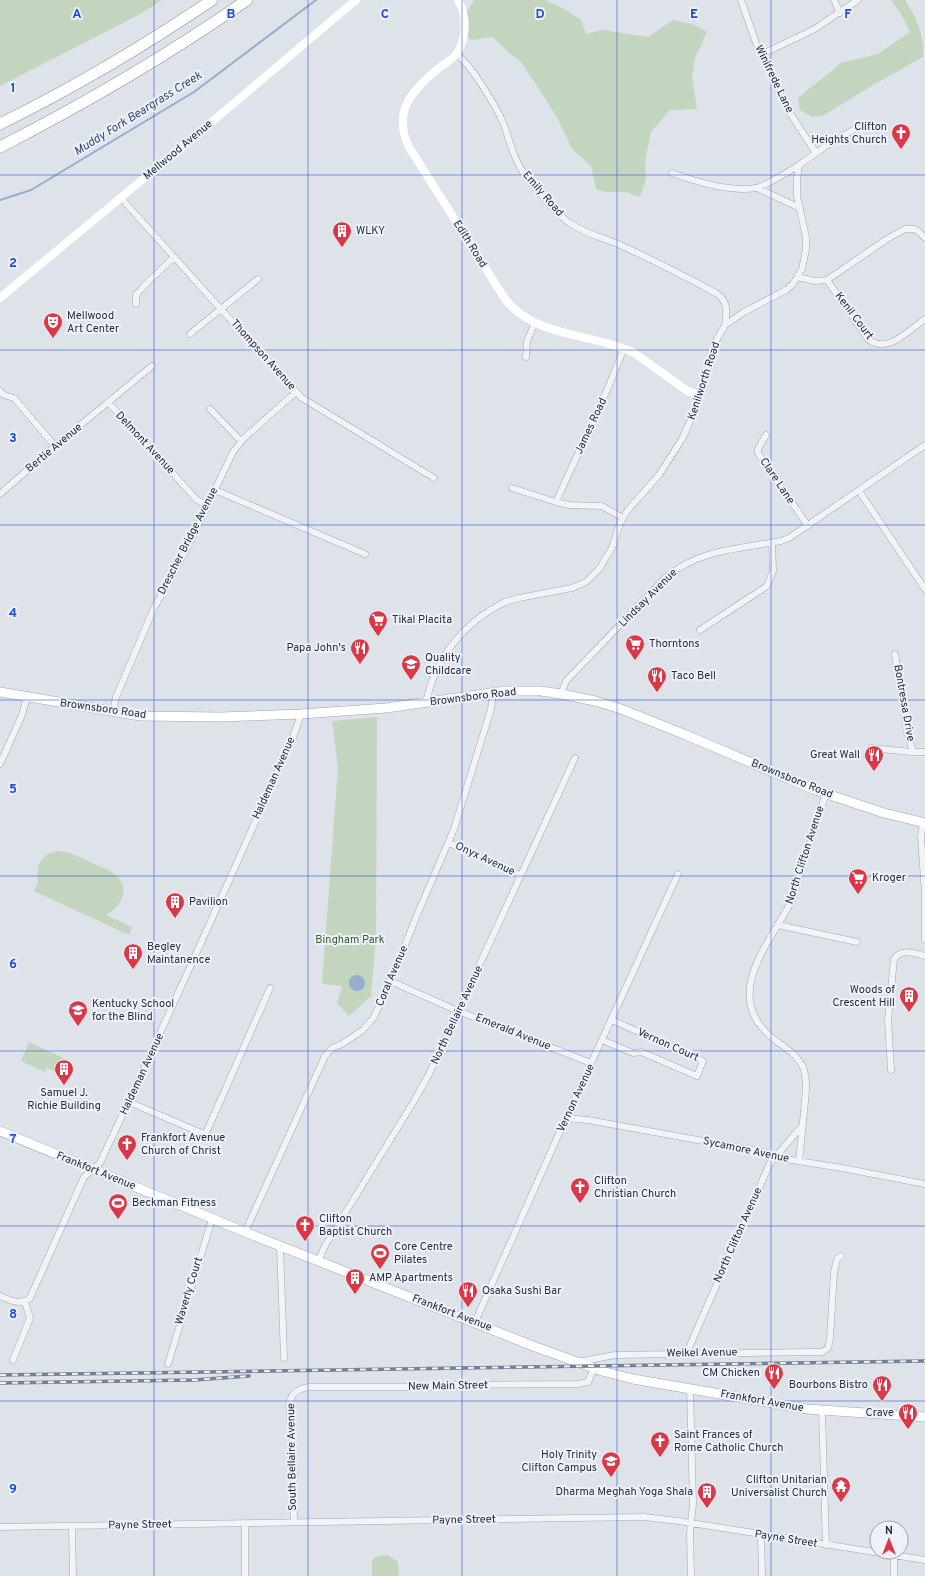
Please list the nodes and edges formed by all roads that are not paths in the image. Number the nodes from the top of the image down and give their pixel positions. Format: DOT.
graph roads {
  1 [pos="212,0"];
  2 [pos="247,0"];
  3 [pos="356,0"];
  4 [pos="458,0"];
  5 [pos="741,0"];
  6 [pos="834,0"];
  7 [pos="858,0"];
  8 [pos="840,13"];
  9 [pos="762,54"];
  10 [pos="456,55"];
  11 [pos="0,124"];
  12 [pos="858,127"];
  13 [pos="0,147"];
  14 [pos="816,153"];
  15 [pos="799,165"];
  16 [pos="672,173"];
  17 [pos="757,188"];
  18 [pos="121,198"];
  19 [pos="800,208"];
  20 [pos="925,238"];
  21 [pos="174,257"];
  22 [pos="797,277"];
  23 [pos="258,279"];
  24 [pos="827,280"];
  25 [pos="0,298"];
  26 [pos="136,304"];
  27 [pos="220,308"];
  28 [pos="925,319"];
  29 [pos="535,323"];
  30 [pos="725,325"];
  31 [pos="190,334"];
  32 [pos="624,348"];
  33 [pos="526,357"];
  34 [pos="152,366"];
  35 [pos="0,391"];
  36 [pos="296,392"];
  37 [pos="700,394"];
  38 [pos="108,402"];
  39 [pos="210,409"];
  40 [pos="766,435"];
  41 [pos="241,442"];
  42 [pos="925,445"];
  43 [pos="55,446"];
  44 [pos="434,478"];
  45 [pos="512,488"];
  46 [pos="214,490"];
  47 [pos="859,491"];
  48 [pos="0,494"];
  49 [pos="556,502"];
  50 [pos="207,506"];
  51 [pos="623,518"];
  52 [pos="808,526"];
  53 [pos="772,542"];
  54 [pos="365,554"];
  55 [pos="925,589"];
  56 [pos="700,630"];
  57 [pos="895,654"];
  58 [pos="0,692"];
  59 [pos="493,693"];
  60 [pos="561,694"];
  61 [pos="27,697"];
  62 [pos="426,703"];
  63 [pos="113,712"];
  64 [pos="301,714"];
  65 [pos="871,748"];
  66 [pos="913,752"];
  67 [pos="925,752"];
  68 [pos="575,758"];
  69 [pos="0,764"];
  70 [pos="826,794"];
  71 [pos="924,823"];
  72 [pos="449,843"];
  73 [pos="678,874"];
  74 [pos="521,876"];
  75 [pos="778,925"];
  76 [pos="925,940"];
  77 [pos="857,942"];
  78 [pos="925,956"];
  79 [pos="390,981"];
  80 [pos="270,988"];
  81 [pos="458,1011"];
  82 [pos="612,1020"];
  83 [pos="602,1040"];
  84 [pos="591,1063"];
  85 [pos="891,1070"];
  86 [pos="129,1102"];
  87 [pos="566,1118"];
  88 [pos="802,1126"];
  89 [pos="0,1131"];
  90 [pos="776,1155"];
  91 [pos="799,1161"];
  92 [pos="92,1170"];
  93 [pos="925,1184"];
  94 [pos="212,1218"];
  95 [pos="245,1232"];
  96 [pos="280,1245"];
  97 [pos="841,1256"];
  98 [pos="318,1261"];
  99 [pos="0,1296"];
  100 [pos="25,1302"];
  101 [pos="475,1322"];
  102 [pos="688,1353"];
  103 [pos="284,1358"];
  104 [pos="13,1360"];
  105 [pos="577,1362"];
  106 [pos="168,1364"];
  107 [pos="594,1368"];
  108 [pos="690,1389"];
  109 [pos="295,1392"];
  110 [pos="822,1411"];
  111 [pos="925,1418"];
  112 [pos="294,1522"];
  113 [pos="691,1523"];
  114 [pos="245,1524"];
  115 [pos="72,1526"];
  116 [pos="0,1527"];
  117 [pos="762,1535"];
  118 [pos="826,1545"];
  119 [pos="869,1551"];
  120 [pos="909,1557"];
  121 [pos="894,1560"];
  122 [pos="925,1560"];
  123 [pos="73,1576"];
  124 [pos="245,1576"];
  125 [pos="691,1576"];
  126 [pos="762,1576"];
  127 [pos="894,1576"];
  1 -- 11 [label="highway"];
  2 -- 13 [label="highway"];
  3 -- 18 [label="street, Mellwood Avenue"];
  4 -- 10 [label="street"];
  5 -- 9 [label="street, Winifrede Lane"];
  6 -- 8 [label="street"];
  7 -- 8 [label="street"];
  8 -- 9 [label="street"];
  9 -- 14 [label="street, Winifrede Lane"];
  10 -- 29 [label="street, Edith Road"];
  10 -- 30 [label="street, Emily Road"];
  12 -- 14 [label="street"];
  14 -- 15 [label="street"];
  15 -- 17 [label="street"];
  15 -- 19 [label="street, Kenilworth Road"];
  16 -- 17 [label="street"];
  17 -- 19 [label="street"];
  18 -- 21 [label="street, Thompson Avenue"];
  18 -- 25 [label="street, Mellwood Avenue"];
  19 -- 22 [label="street, Kenilworth Road"];
  20 -- 24 [label="street"];
  21 -- 26 [label="street"];
  21 -- 27 [label="street, Thompson Avenue"];
  22 -- 24 [label="street"];
  22 -- 30 [label="street, Kenilworth Road"];
  23 -- 27 [label="street"];
  24 -- 28 [label="street, Kenil Court"];
  27 -- 31 [label="street"];
  27 -- 36 [label="street, Thompson Avenue"];
  29 -- 32 [label="street, Edith Road"];
  29 -- 33 [label="street"];
  30 -- 37 [label="street, Kenilworth Road"];
  32 -- 37 [label="street, Edith Road"];
  32 -- 49 [label="street, James Road"];
  34 -- 38 [label="street, Delmont Avenue"];
  35 -- 43 [label="street"];
  36 -- 41 [label="street, Drescher Bridge Avenue"];
  36 -- 44 [label="street, Thompson Avenue"];
  37 -- 51 [label="street, Kenilworth Road"];
  38 -- 43 [label="street, Bertie Avenue"];
  38 -- 50 [label="street, Delmont Avenue"];
  39 -- 41 [label="street"];
  40 -- 52 [label="street, Clare Lane"];
  41 -- 46 [label="street, Drescher Bridge Avenue"];
  42 -- 47 [label="street, Lindsay Avenue"];
  43 -- 48 [label="street, Bertie Avenue"];
  45 -- 49 [label="street"];
  46 -- 50 [label="street, Drescher Bridge Avenue"];
  46 -- 54 [label="street"];
  47 -- 52 [label="street, Lindsay Avenue"];
  47 -- 55 [label="street"];
  49 -- 51 [label="street"];
  50 -- 63 [label="street, Drescher Bridge Avenue"];
  51 -- 62 [label="street, Kenilworth Road"];
  52 -- 53 [label="street, Lindsay Avenue"];
  53 -- 56 [label="street"];
  53 -- 60 [label="street, Lindsay Avenue"];
  57 -- 66 [label="street, Bontressa Drive"];
  58 -- 61 [label="main road, Brownsboro Road"];
  59 -- 60 [label="main road, Brownsboro Road"];
  59 -- 62 [label="main road, Brownsboro Road"];
  59 -- 72 [label="street, Coral Avenue"];
  60 -- 70 [label="main road, Brownsboro Road"];
  61 -- 63 [label="main road, Brownsboro Road"];
  61 -- 69 [label="street"];
  62 -- 64 [label="main road, Brownsboro Road"];
  63 -- 64 [label="main road, Brownsboro Road"];
  64 -- 86 [label="street, Haldeman Avenue"];
  65 -- 66 [label="street"];
  66 -- 67 [label="street"];
  68 -- 74 [label="street, North Bellaire Avenue"];
  70 -- 71 [label="main road, Brownsboro Road"];
  70 -- 75 [label="street, North Clifton Avenue"];
  71 -- 76 [label="street"];
  72 -- 74 [label="street, Onyx Avenue"];
  72 -- 79 [label="street, Coral Avenue"];
  73 -- 82 [label="street, Vernon Avenue"];
  74 -- 81 [label="street, North Bellaire Avenue"];
  75 -- 77 [label="street"];
  75 -- 88 [label="street, North Clifton Avenue"];
  78 -- 85 [label="street"];
  79 -- 81 [label="street, Emerald Avenue"];
  79 -- 95 [label="street, Coral Avenue"];
  80 -- 86 [label="street"];
  81 -- 84 [label="street, Emerald Avenue"];
  81 -- 98 [label="street, North Bellaire Avenue"];
  82 -- 83 [label="street, Vernon Avenue"];
  82 -- 83 [label="street, Vernon Court"];
  83 -- 84 [label="street, Vernon Avenue"];
  84 -- 87 [label="street, Vernon Avenue"];
  86 -- 92 [label="street, Haldeman Avenue"];
  87 -- 90 [label="street, Sycamore Avenue"];
  87 -- 101 [label="street, Vernon Avenue"];
  88 -- 90 [label="street, North Clifton Avenue"];
  88 -- 91 [label="street, North Clifton Avenue"];
  89 -- 92 [label="main road, Frankfort Avenue"];
  90 -- 91 [label="street, Sycamore Avenue"];
  90 -- 102 [label="street, North Clifton Avenue"];
  91 -- 93 [label="street, Sycamore Avenue"];
  92 -- 94 [label="main road, Frankfort Avenue"];
  92 -- 100 [label="street, Haldeman Avenue"];
  94 -- 95 [label="main road, Frankfort Avenue"];
  94 -- 106 [label="street, Waverly Court"];
  95 -- 96 [label="main road, Frankfort Avenue"];
  96 -- 98 [label="main road, Frankfort Avenue"];
  96 -- 103 [label="street"];
  97 -- 102 [label="street, Weikel Avenue"];
  98 -- 101 [label="main road, Frankfort Avenue"];
  99 -- 100 [label="street"];
  100 -- 104 [label="street"];
  101 -- 105 [label="main road, Frankfort Avenue"];
  102 -- 105 [label="street, Weikel Avenue"];
  105 -- 107 [label="main road, Frankfort Avenue"];
  107 -- 108 [label="main road, Frankfort Avenue"];
  107 -- 109 [label="street, New Main Street"];
  108 -- 110 [label="main road, Frankfort Avenue"];
  108 -- 113 [label="street"];
  109 -- 112 [label="street, South Bellaire Avenue"];
  110 -- 111 [label="main road, Frankfort Avenue"];
  110 -- 118 [label="street"];
  112 -- 113 [label="street, Payne Street"];
  112 -- 114 [label="street, Payne Street"];
  113 -- 117 [label="street, Payne Street"];
  113 -- 125 [label="street"];
  114 -- 115 [label="street, Payne Street"];
  114 -- 124 [label="street"];
  115 -- 116 [label="street, Payne Street"];
  115 -- 123 [label="street"];
  117 -- 118 [label="street, Payne Street"];
  117 -- 126 [label="street"];
  118 -- 119 [label="street, Payne Street"];
  120 -- 122 [label="street, Payne Street"];
  121 -- 127 [label="street"];
}
